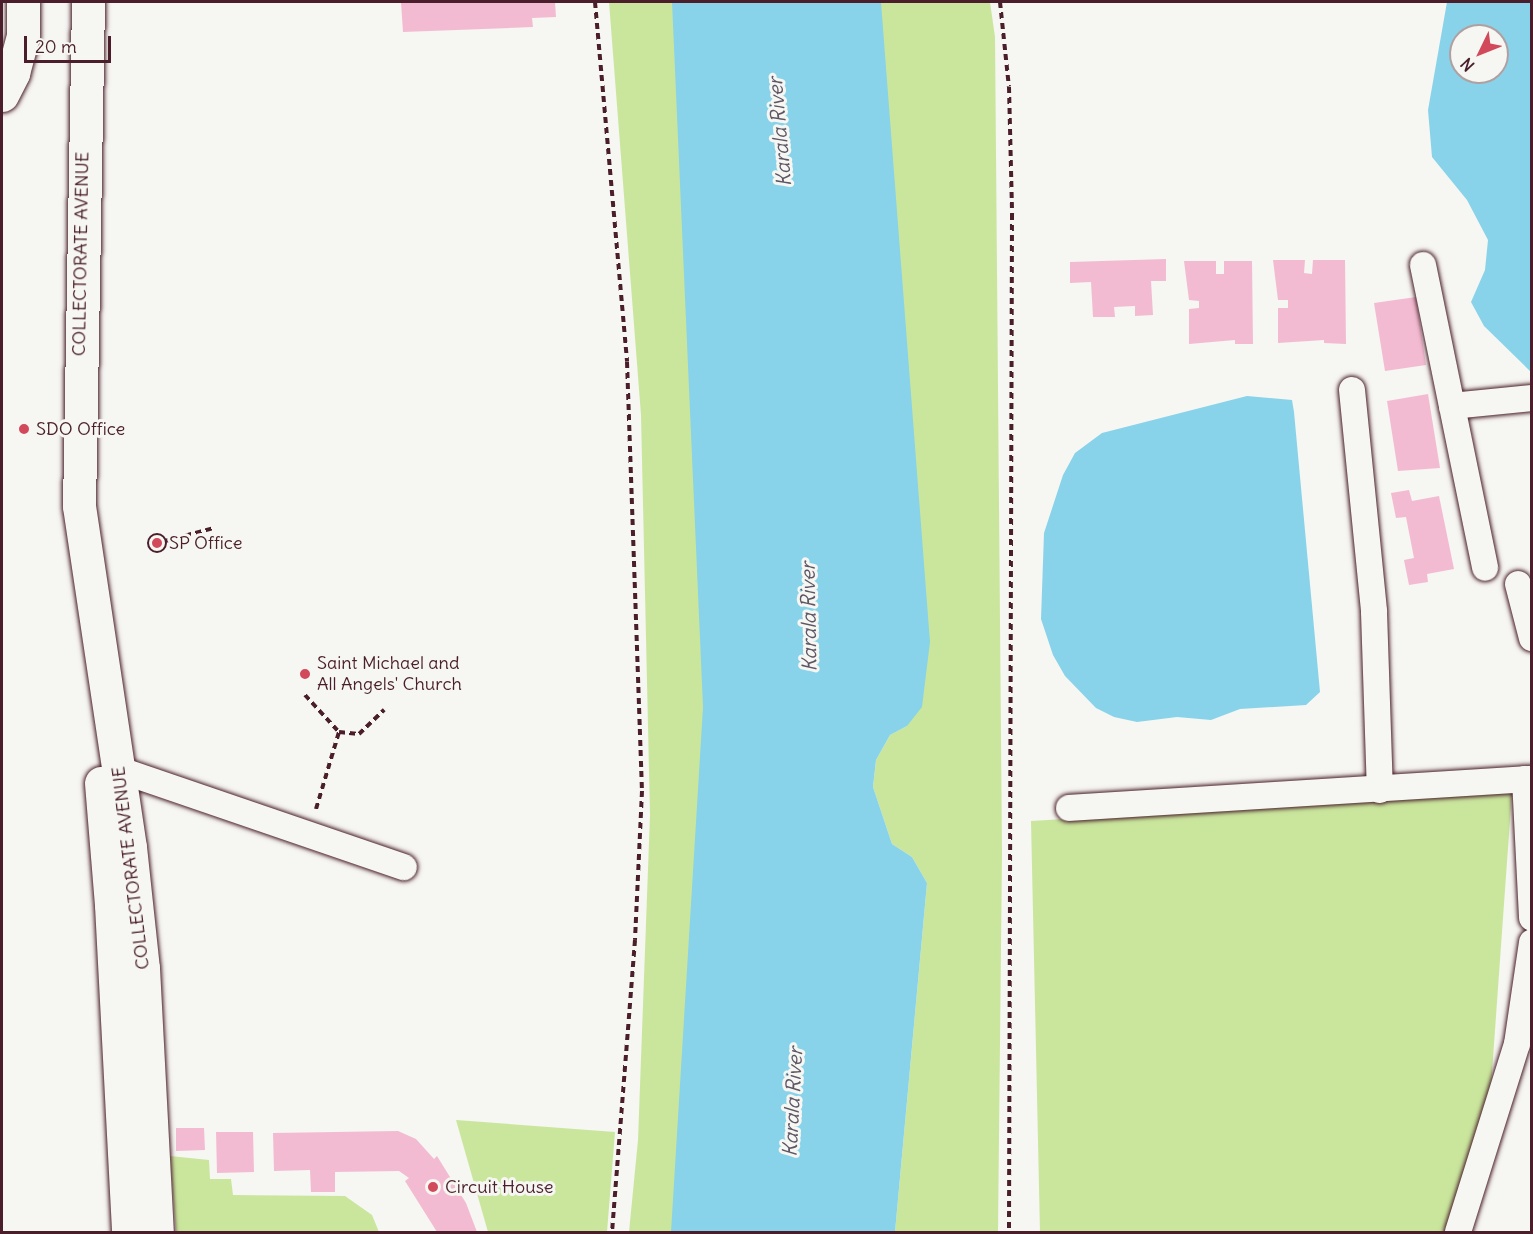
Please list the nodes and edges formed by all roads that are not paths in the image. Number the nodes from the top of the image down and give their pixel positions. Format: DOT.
graph roads {
  1 [pos="22,2"];
  2 [pos="88,2"];
  3 [pos="2,95"];
  4 [pos="1423,265"];
  5 [pos="1352,390"];
  6 [pos="1532,398"];
  7 [pos="1452,406"];
  8 [pos="1485,568"];
  9 [pos="1518,584"];
  10 [pos="1532,638"];
  11 [pos="109,766"];
  12 [pos="1528,779"];
  13 [pos="1380,790"];
  14 [pos="1069,808"];
  15 [pos="404,867"];
  16 [pos="1532,918"];
  17 [pos="1532,942"];
  18 [pos="128,1233"];
  19 [pos="157,1233"];
  20 [pos="1458,1233"];
  1 -- 3 [label="street"];
  2 -- 11 [label="street, COLLECTORATE AVENUE"];
  4 -- 7 [label="street"];
  5 -- 13 [label="street"];
  6 -- 7 [label="street"];
  7 -- 8 [label="street"];
  9 -- 10 [label="street"];
  11 -- 15 [label="street"];
  11 -- 18 [label="street, COLLECTORATE AVENUE"];
  11 -- 19 [label="street, COLLECTORATE AVENUE"];
  12 -- 13 [label="street"];
  12 -- 16 [label="street"];
  13 -- 14 [label="street"];
  17 -- 20 [label="street"];
}
